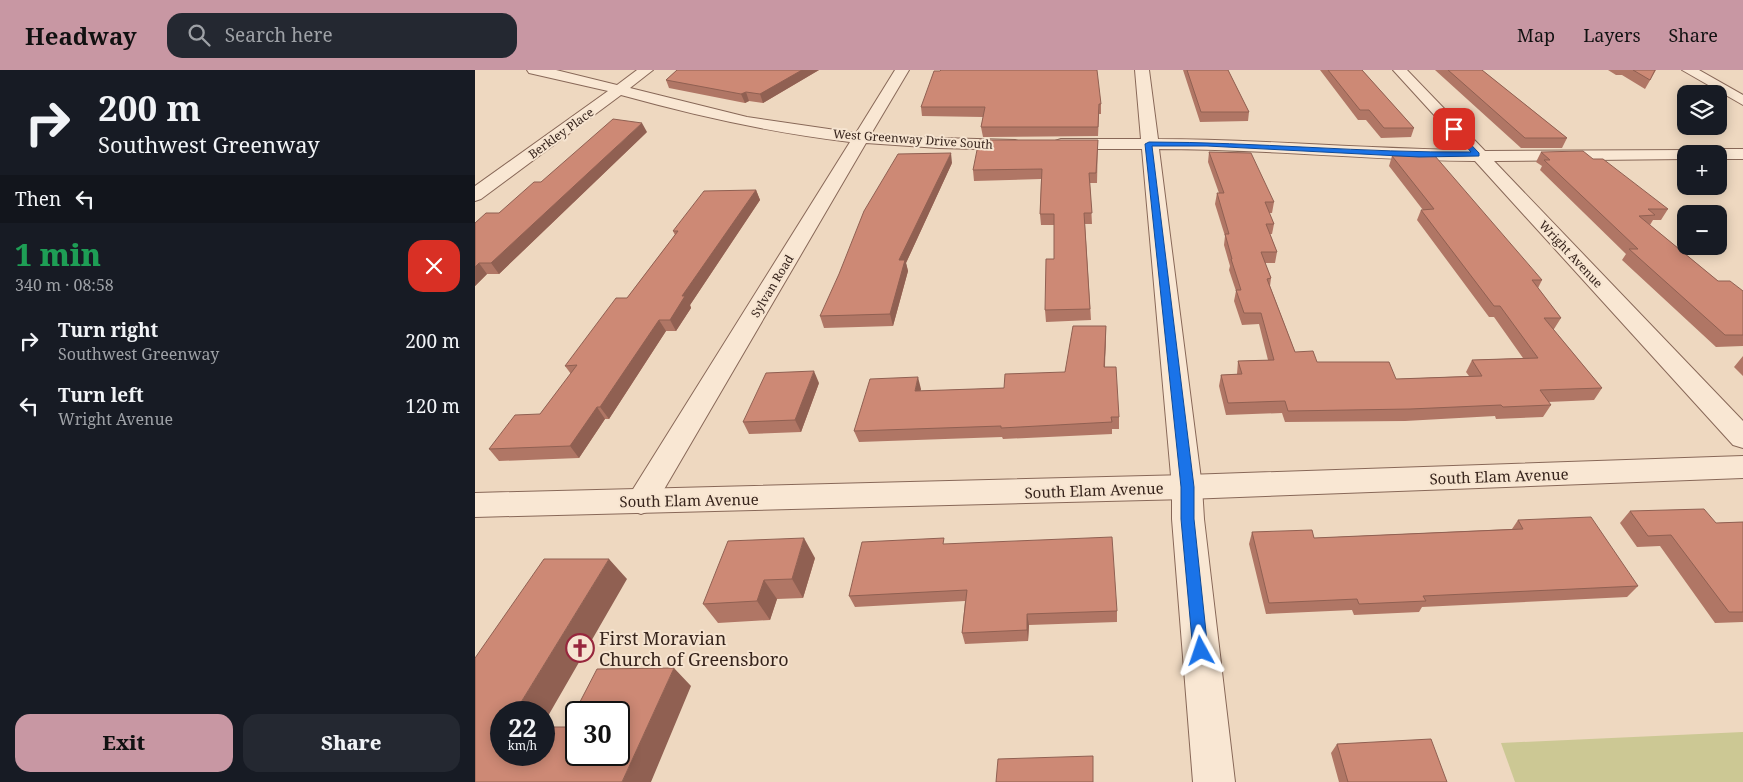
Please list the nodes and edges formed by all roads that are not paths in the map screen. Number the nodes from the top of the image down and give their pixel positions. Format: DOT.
graph roads {
  1 [pos="534,70"];
  2 [pos="646,70"];
  3 [pos="902,70"];
  4 [pos="1142,70"];
  5 [pos="1400,70"];
  6 [pos="1689,70"];
  7 [pos="619,91"];
  8 [pos="1743,101"];
  9 [pos="861,138"];
  10 [pos="1030,144"];
  11 [pos="1049,144"];
  12 [pos="1149,144"];
  13 [pos="1477,154"];
  14 [pos="1677,154"];
  15 [pos="1727,154"];
  16 [pos="1743,154"];
  17 [pos="475,195"];
  18 [pos="1743,438"];
  19 [pos="1743,467"];
  20 [pos="1187,487"];
  21 [pos="641,502"];
  22 [pos="475,505"];
  23 [pos="1214,782"];
  1 -- 7 [label="street, West Greenway Drive South"];
  2 -- 7 [label="street, Berkley Place"];
  3 -- 9 [label="street, Sylvan Road"];
  4 -- 12 [label="street"];
  5 -- 13 [label="street, Wright Avenue"];
  6 -- 8 [label="street"];
  7 -- 9 [label="street, West Greenway Drive South"];
  7 -- 17 [label="street, Berkley Place"];
  9 -- 10 [label="street, West Greenway Drive South"];
  9 -- 21 [label="street, Sylvan Road"];
  11 -- 12 [label="street"];
  12 -- 13 [label="street"];
  12 -- 20 [label="street"];
  13 -- 14 [label="street"];
  13 -- 18 [label="street, Wright Avenue"];
  15 -- 16 [label="street"];
  19 -- 20 [label="street, South Elam Avenue"];
  20 -- 21 [label="street, South Elam Avenue"];
  20 -- 23 [label="street"];
  21 -- 22 [label="street, South Elam Avenue"];
}
